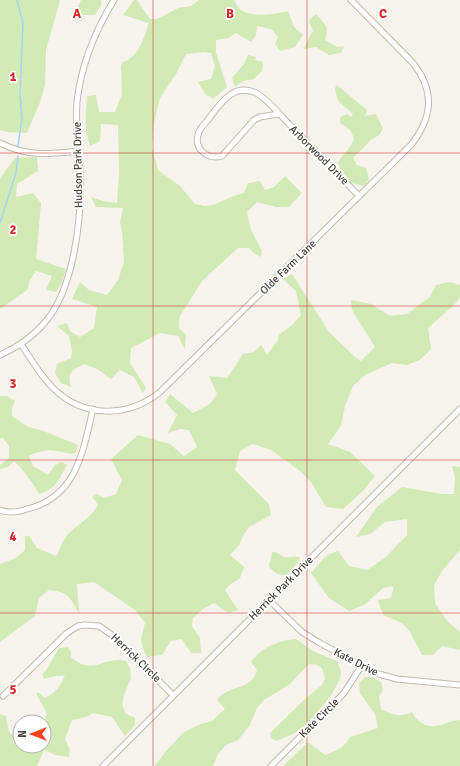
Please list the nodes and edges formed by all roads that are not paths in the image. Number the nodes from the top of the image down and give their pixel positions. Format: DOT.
graph roads {
  1 [pos="114,0"];
  2 [pos="351,0"];
  3 [pos="279,114"];
  4 [pos="0,143"];
  5 [pos="78,151"];
  6 [pos="359,196"];
  7 [pos="21,344"];
  8 [pos="0,355"];
  9 [pos="93,409"];
  10 [pos="460,409"];
  11 [pos="0,510"];
  12 [pos="269,600"];
  13 [pos="362,665"];
  14 [pos="460,685"];
  15 [pos="3,696"];
  16 [pos="173,696"];
  17 [pos="102,766"];
  18 [pos="271,766"];
  1 -- 5 [label="street, Hudson Park Drive"];
  2 -- 6 [label="street, Olde Farm Lane"];
  3 -- 3 [label="street, Arborwood Drive"];
  3 -- 6 [label="street, Arborwood Drive"];
  4 -- 5 [label="street"];
  5 -- 7 [label="street, Hudson Park Drive"];
  6 -- 9 [label="street, Olde Farm Lane"];
  7 -- 8 [label="street, Hudson Park Drive"];
  7 -- 9 [label="street, Olde Farm Lane"];
  9 -- 11 [label="street"];
  10 -- 12 [label="street, Herrick Park Drive"];
  12 -- 13 [label="street, Kate Drive"];
  12 -- 16 [label="street, Herrick Park Drive"];
  13 -- 14 [label="street, Kate Drive"];
  13 -- 18 [label="street, Kate Circle"];
  15 -- 16 [label="street, Herrick Circle"];
  16 -- 17 [label="street, Herrick Park Drive"];
}
